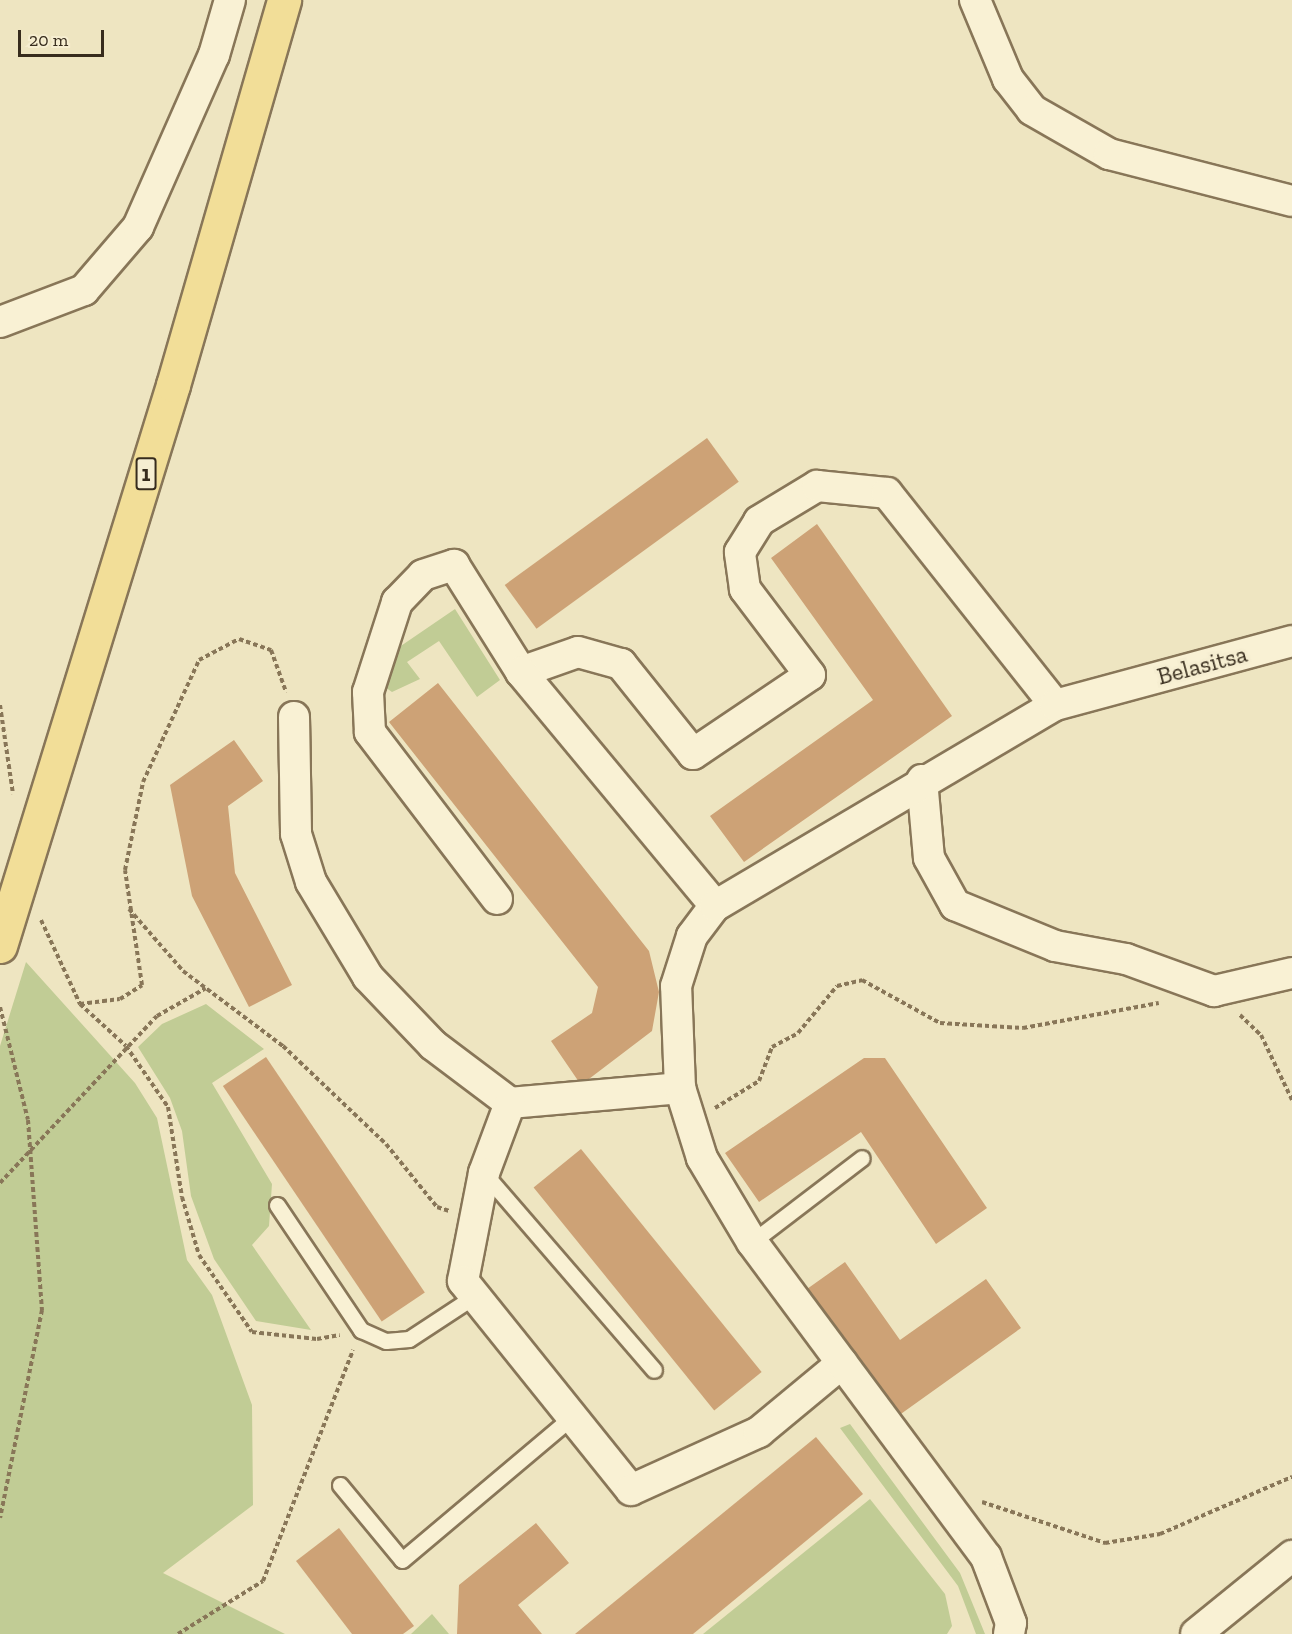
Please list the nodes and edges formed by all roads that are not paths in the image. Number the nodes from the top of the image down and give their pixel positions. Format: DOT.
graph roads {
  1 [pos="230,0"];
  2 [pos="284,0"];
  3 [pos="975,0"];
  4 [pos="1292,201"];
  5 [pos="0,322"];
  6 [pos="1292,641"];
  7 [pos="521,672"];
  8 [pos="1055,705"];
  9 [pos="294,717"];
  10 [pos="922,780"];
  11 [pos="497,899"];
  12 [pos="715,906"];
  13 [pos="0,946"];
  14 [pos="1292,973"];
  15 [pos="680,1088"];
  16 [pos="510,1103"];
  17 [pos="862,1158"];
  18 [pos="484,1173"];
  19 [pos="277,1205"];
  20 [pos="752,1242"];
  21 [pos="473,1297"];
  22 [pos="842,1363"];
  23 [pos="654,1370"];
  24 [pos="572,1417"];
  25 [pos="340,1485"];
  26 [pos="1292,1556"];
  27 [pos="1009,1634"];
  28 [pos="1196,1634"];
  1 -- 5 [label="street"];
  2 -- 13 [label="main road, 1"];
  3 -- 4 [label="street"];
  6 -- 8 [label="street, Belasitsa"];
  7 -- 8 [label="street"];
  7 -- 11 [label="street"];
  7 -- 12 [label="street"];
  8 -- 10 [label="street, Belasitsa"];
  9 -- 16 [label="street"];
  10 -- 12 [label="street, Belasitsa"];
  10 -- 14 [label="street"];
  12 -- 15 [label="street"];
  15 -- 16 [label="street"];
  15 -- 20 [label="street"];
  16 -- 18 [label="street"];
  17 -- 20 [label="lane"];
  18 -- 21 [label="street"];
  18 -- 23 [label="lane"];
  19 -- 21 [label="lane"];
  20 -- 22 [label="street"];
  21 -- 24 [label="street"];
  22 -- 24 [label="street"];
  22 -- 27 [label="street"];
  24 -- 25 [label="lane"];
  26 -- 28 [label="street"];
}
